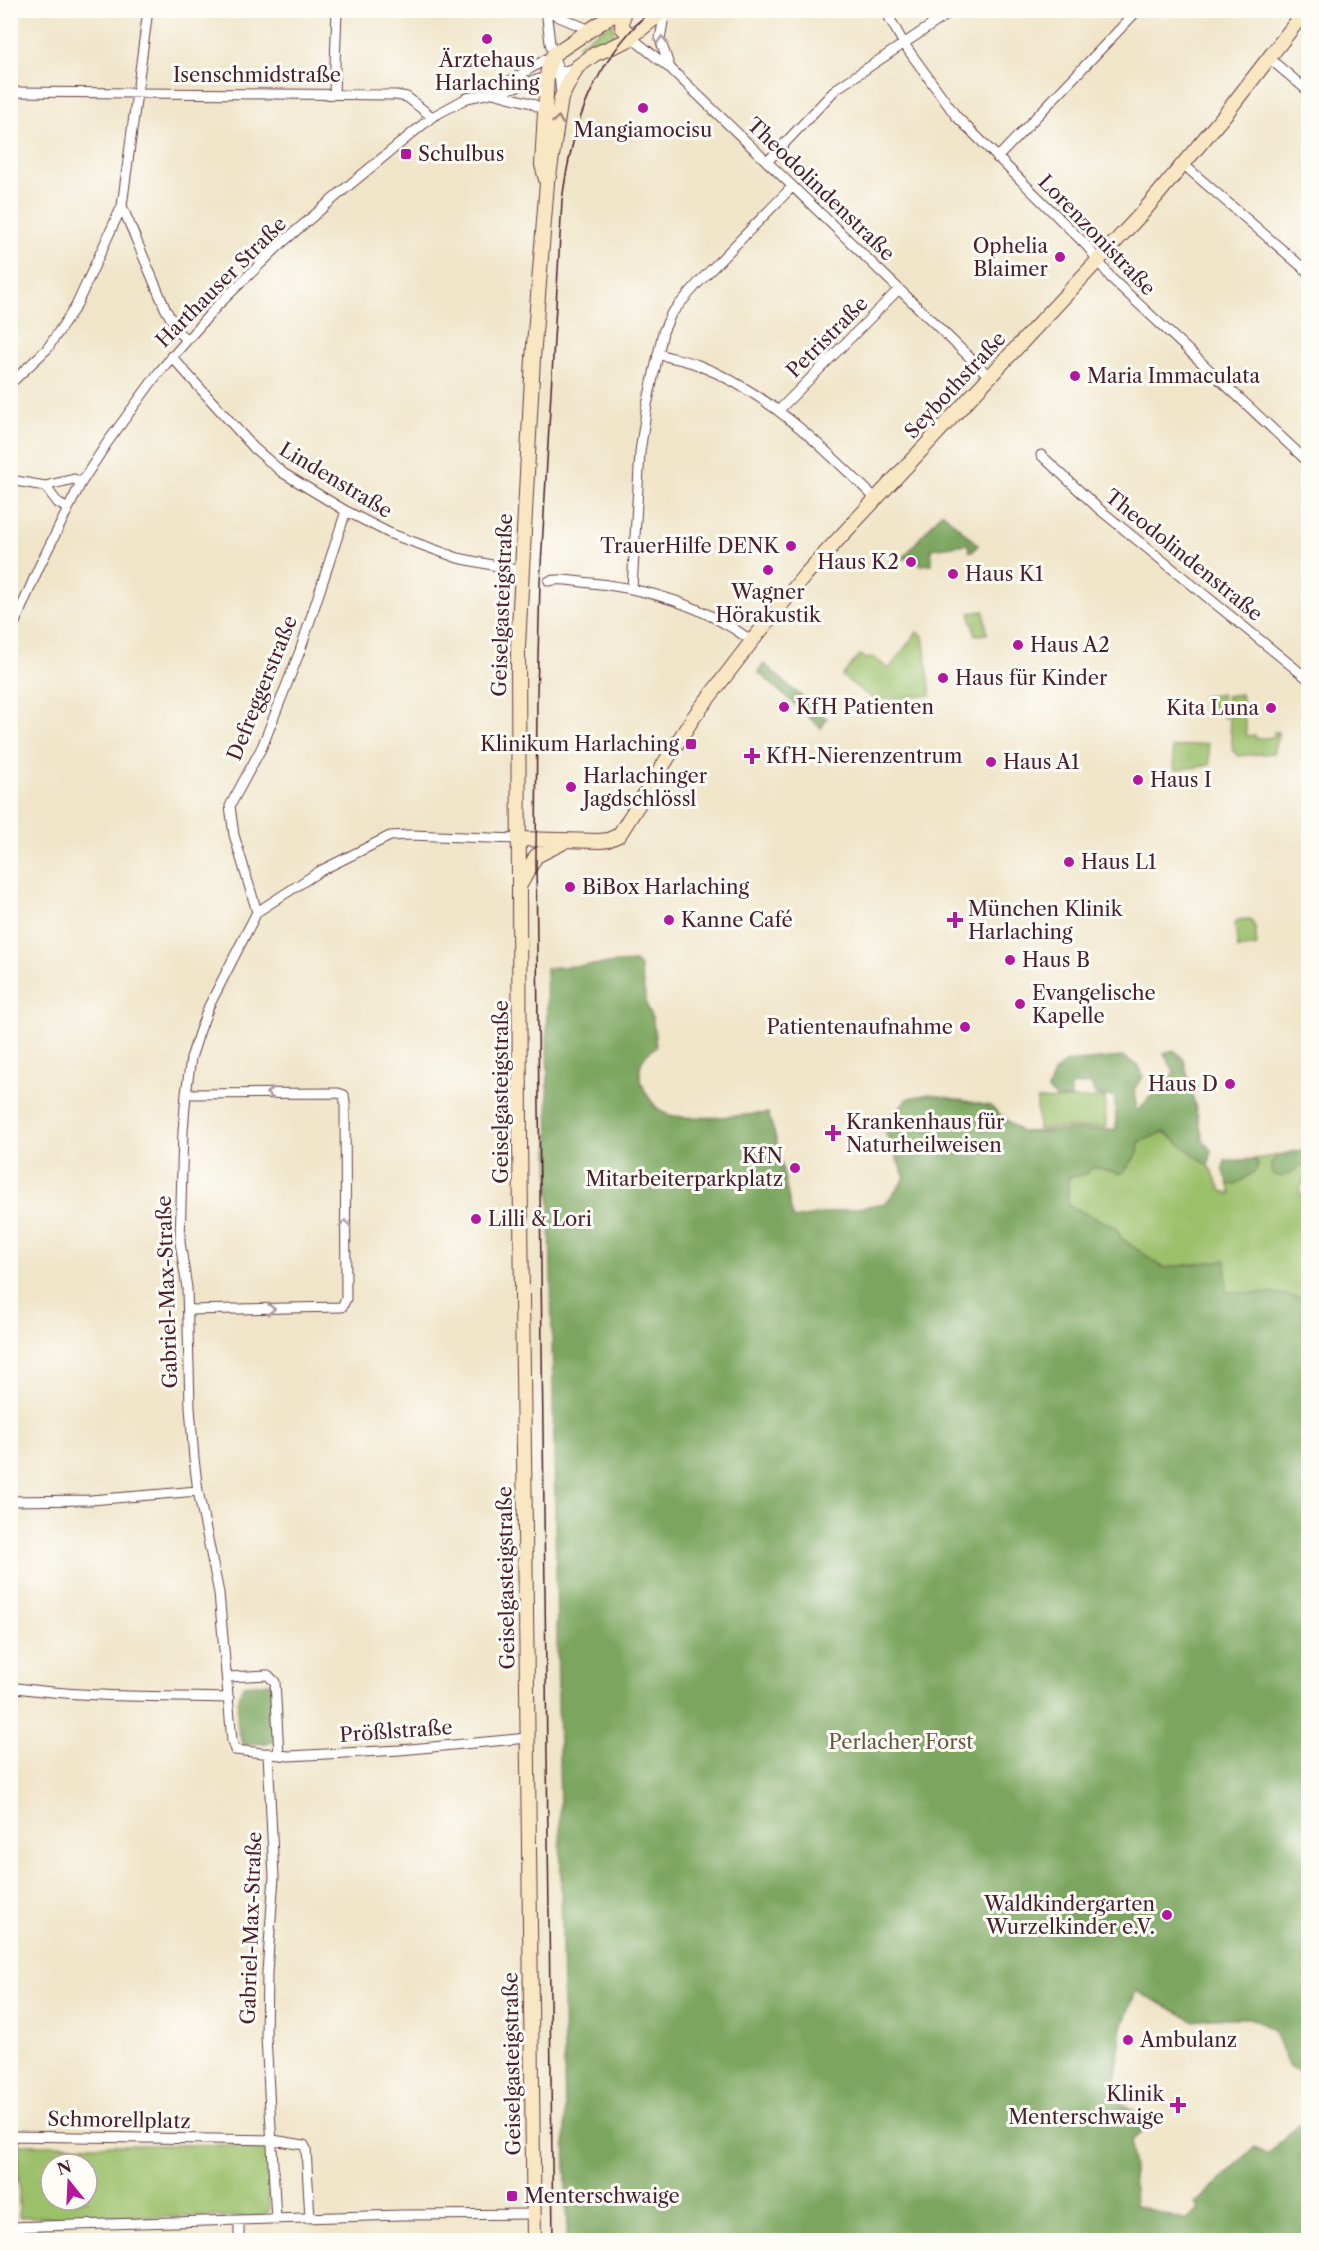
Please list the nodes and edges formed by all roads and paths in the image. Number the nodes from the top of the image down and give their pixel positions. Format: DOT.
graph roads {
  1 [pos="148,10"];
  2 [pos="338,10"];
  3 [pos="548,10"];
  4 [pos="621,10"];
  5 [pos="885,10"];
  6 [pos="954,10"];
  7 [pos="1138,10"];
  8 [pos="1306,10"];
  9 [pos="665,11"];
  10 [pos="590,30"];
  11 [pos="632,38"];
  12 [pos="904,44"];
  13 [pos="554,54"];
  14 [pos="1269,58"];
  15 [pos="577,67"];
  16 [pos="670,68"];
  17 [pos="553,75"];
  18 [pos="1308,91"];
  19 [pos="10,92"];
  20 [pos="490,92"];
  21 [pos="138,93"];
  22 [pos="334,93"];
  23 [pos="561,98"];
  24 [pos="546,111"];
  25 [pos="432,117"];
  26 [pos="997,158"];
  27 [pos="767,162"];
  28 [pos="1184,165"];
  29 [pos="547,183"];
  30 [pos="792,187"];
  31 [pos="122,206"];
  32 [pos="1098,261"];
  33 [pos="1308,272"];
  34 [pos="899,289"];
  35 [pos="186,339"];
  36 [pos="658,354"];
  37 [pos="171,356"];
  38 [pos="990,378"];
  39 [pos="10,384"];
  40 [pos="779,410"];
  41 [pos="1041,455"];
  42 [pos="1308,462"];
  43 [pos="10,480"];
  44 [pos="81,483"];
  45 [pos="45,486"];
  46 [pos="876,499"];
  47 [pos="68,508"];
  48 [pos="346,511"];
  49 [pos="521,571"];
  50 [pos="549,581"];
  51 [pos="632,588"];
  52 [pos="10,634"];
  53 [pos="752,640"];
  54 [pos="1308,679"];
  55 [pos="518,839"];
  56 [pos="566,842"];
  57 [pos="518,889"];
  58 [pos="257,912"];
  59 [pos="186,1094"];
  60 [pos="188,1310"];
  61 [pos="198,1491"];
  62 [pos="10,1501"];
  63 [pos="228,1677"];
  64 [pos="10,1687"];
  65 [pos="229,1698"];
  66 [pos="528,1738"];
  67 [pos="268,1753"];
  68 [pos="279,1755"];
  69 [pos="11,2136"];
  70 [pos="273,2140"];
  71 [pos="10,2183"];
  72 [pos="534,2214"];
  73 [pos="310,2218"];
  74 [pos="276,2220"];
  75 [pos="239,2222"];
  76 [pos="10,2227"];
  77 [pos="239,2241"];
  78 [pos="534,2241"];
  1 -- 21 [label="street"];
  2 -- 22 [label="street"];
  3 -- 10 [label="street, Geiselgasteigstraße"];
  3 -- 13 [label="street, Geiselgasteigstraße"];
  4 -- 10 [label="main road"];
  4 -- 11 [label="main road"];
  5 -- 12 [label="street, Lorenzonistraße"];
  6 -- 12 [label="street"];
  7 -- 26 [label="street"];
  8 -- 14 [label="main road, Seybothstraße"];
  9 -- 11 [label="main road"];
  16 -- 9 [label="street, Theodolindenstraße, one-way"];
  10 -- 13 [label="main road"];
  11 -- 15 [label="main road"];
  11 -- 16 [label="street"];
  12 -- 26 [label="street, Lorenzonistraße"];
  12 -- 27 [label="street"];
  13 -- 17 [label="main road, Geiselgasteigstraße"];
  13 -- 20 [label="street"];
  14 -- 18 [label="street"];
  14 -- 28 [label="main road, Seybothstraße"];
  15 -- 17 [label="street"];
  15 -- 23 [label="main road"];
  16 -- 27 [label="street, Theodolindenstraße"];
  17 -- 20 [label="street"];
  17 -- 23 [label="street, Geiselgasteigstraße"];
  17 -- 24 [label="main road, Geiselgasteigstraße"];
  19 -- 21 [label="street, Isenschmidstraße"];
  20 -- 24 [label="street"];
  20 -- 25 [label="street"];
  21 -- 22 [label="street, Isenschmidstraße"];
  21 -- 31 [label="street"];
  22 -- 25 [label="street, Isenschmidstraße"];
  29 -- 23 [label="main road, one-way"];
  24 -- 29 [label="main road, Geiselgasteigstraße"];
  25 -- 35 [label="street, Harthauser Straße"];
  26 -- 32 [label="street, Lorenzonistraße"];
  27 -- 30 [label="street, Theodolindenstraße"];
  28 -- 32 [label="main road, Seybothstraße"];
  28 -- 33 [label="street"];
  29 -- 49 [label="main road, Geiselgasteigstraße"];
  30 -- 34 [label="street, Theodolindenstraße"];
  30 -- 36 [label="street"];
  31 -- 35 [label="street"];
  31 -- 39 [label="street"];
  32 -- 38 [label="main road, Seybothstraße"];
  32 -- 42 [label="street, Lorenzonistraße"];
  34 -- 38 [label="street, Theodolindenstraße"];
  34 -- 40 [label="street, Petristraße"];
  35 -- 37 [label="street, Harthauser Straße"];
  36 -- 40 [label="street"];
  36 -- 51 [label="street"];
  37 -- 44 [label="street, Harthauser Straße"];
  37 -- 48 [label="street, Lindenstraße"];
  38 -- 46 [label="main road, Seybothstraße"];
  40 -- 46 [label="street"];
  41 -- 54 [label="street, Theodolindenstraße"];
  43 -- 45 [label="street"];
  44 -- 45 [label="street"];
  44 -- 47 [label="street, Harthauser Straße"];
  45 -- 47 [label="street"];
  46 -- 53 [label="main road, Seybothstraße"];
  47 -- 52 [label="street, Harthauser Straße"];
  48 -- 49 [label="street, Lindenstraße"];
  48 -- 58 [label="street, Defreggerstraße"];
  49 -- 55 [label="main road, Geiselgasteigstraße"];
  50 -- 51 [label="street"];
  51 -- 53 [label="street"];
  53 -- 56 [label="main road, Seybothstraße"];
  55 -- 56 [label="main road"];
  55 -- 57 [label="main road, Geiselgasteigstraße"];
  55 -- 58 [label="street, Gabriel-Max-Straße"];
  56 -- 57 [label="main road"];
  57 -- 66 [label="main road, Geiselgasteigstraße"];
  58 -- 59 [label="street, Gabriel-Max-Straße"];
  59 -- 60 [label="street, Gabriel-Max-Straße"];
  60 -- 59 [label="street, one-way"];
  60 -- 61 [label="street, Gabriel-Max-Straße"];
  61 -- 62 [label="street"];
  61 -- 63 [label="street, Gabriel-Max-Straße"];
  63 -- 65 [label="street, Gabriel-Max-Straße"];
  63 -- 68 [label="street"];
  64 -- 65 [label="street"];
  65 -- 67 [label="street, Gabriel-Max-Straße"];
  66 -- 68 [label="street, Prößlstraße"];
  66 -- 72 [label="main road, Geiselgasteigstraße"];
  67 -- 68 [label="street, Prößlstraße"];
  67 -- 70 [label="street, Gabriel-Max-Straße"];
  69 -- 70 [label="street, Schmorellplatz"];
  69 -- 71 [label="street, Schmorellplatz"];
  70 -- 73 [label="street, Schmorellplatz"];
  70 -- 74 [label="street"];
  72 -- 73 [label="street"];
  72 -- 78 [label="main road, Geiselgasteigstraße"];
  73 -- 74 [label="street"];
  74 -- 75 [label="street"];
  75 -- 76 [label="street"];
  75 -- 77 [label="street"];
}
